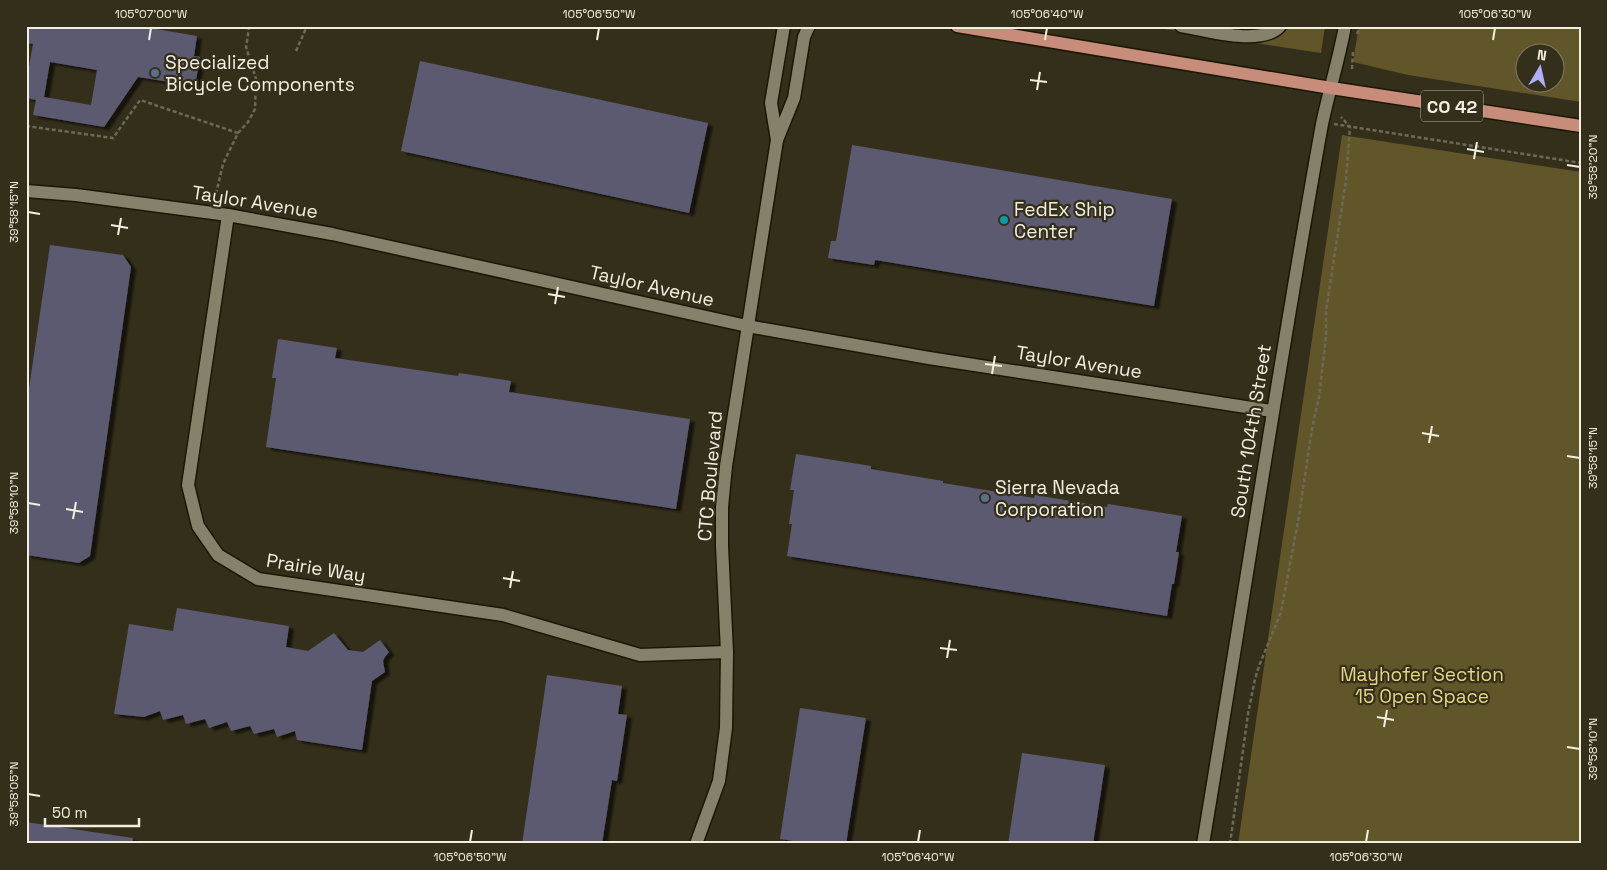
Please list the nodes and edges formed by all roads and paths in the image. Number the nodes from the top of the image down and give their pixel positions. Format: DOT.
graph roads {
  1 [pos="307,26"];
  2 [pos="784,26"];
  3 [pos="809,26"];
  4 [pos="957,26"];
  5 [pos="1181,26"];
  6 [pos="1280,26"];
  7 [pos="1345,26"];
  8 [pos="1361,26"];
  9 [pos="249,28"];
  10 [pos="1356,37"];
  11 [pos="1355,43"];
  12 [pos="296,50"];
  13 [pos="1352,68"];
  14 [pos="1331,88"];
  15 [pos="1341,117"];
  16 [pos="1323,122"];
  17 [pos="26,126"];
  18 [pos="1581,126"];
  19 [pos="1350,127"];
  20 [pos="238,133"];
  21 [pos="776,140"];
  22 [pos="1581,163"];
  23 [pos="26,191"];
  24 [pos="211,213"];
  25 [pos="228,215"];
  26 [pos="747,326"];
  27 [pos="1272,411"];
  28 [pos="728,652"];
  29 [pos="696,844"];
  30 [pos="1203,844"];
  31 [pos="1230,844"];
  1 -- 12 [label="path"];
  2 -- 21 [label="street, CTC Boulevard"];
  3 -- 21 [label="street, CTC Boulevard"];
  4 -- 14 [label="main road, CO 42"];
  5 -- 6 [label="street"];
  7 -- 14 [label="street, South 104th Street"];
  8 -- 10 [label="path"];
  9 -- 20 [label="path"];
  11 -- 13 [label="path"];
  14 -- 16 [label="street, South 104th Street"];
  14 -- 18 [label="main road, CO 42"];
  15 -- 19 [label="path"];
  16 -- 19 [label="path"];
  16 -- 27 [label="street, South 104th Street"];
  17 -- 20 [label="path"];
  19 -- 22 [label="path"];
  19 -- 31 [label="path"];
  20 -- 24 [label="path"];
  21 -- 26 [label="street, CTC Boulevard"];
  23 -- 24 [label="street, Taylor Avenue"];
  24 -- 25 [label="street, Taylor Avenue"];
  25 -- 26 [label="street, Taylor Avenue"];
  25 -- 28 [label="street, Prairie Way"];
  26 -- 27 [label="street, Taylor Avenue"];
  26 -- 28 [label="street, CTC Boulevard"];
  27 -- 30 [label="street, South 104th Street"];
  28 -- 29 [label="street, CTC Boulevard"];
}
